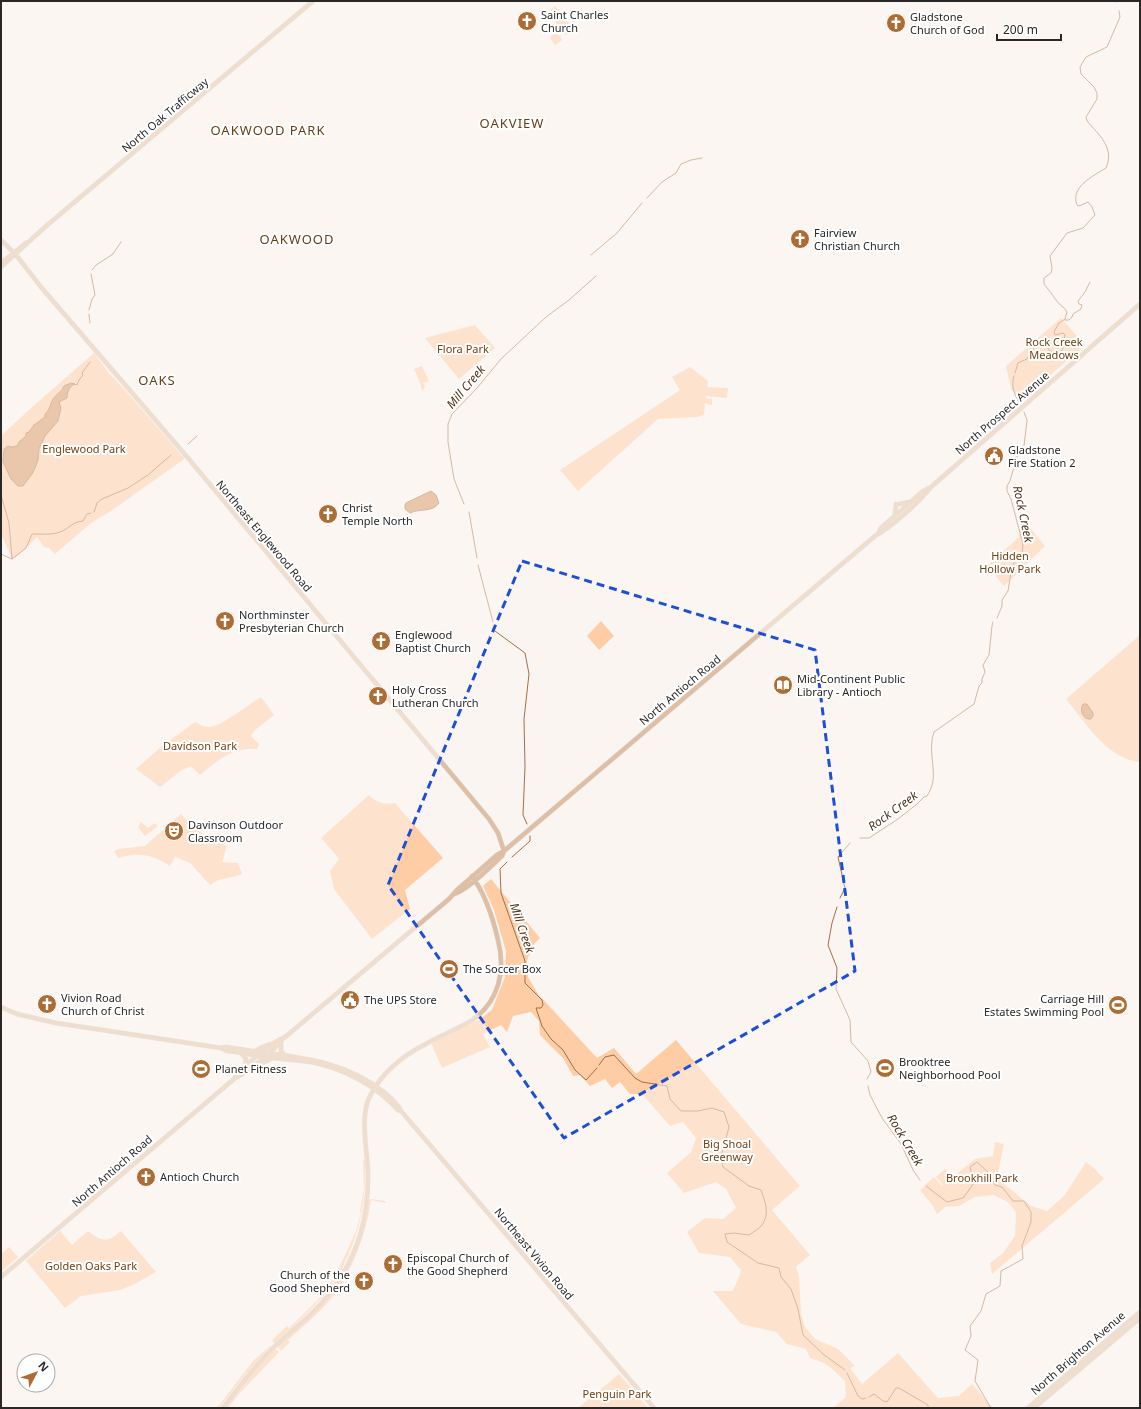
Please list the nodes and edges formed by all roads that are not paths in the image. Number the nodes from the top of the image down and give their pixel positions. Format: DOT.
graph roads {
  1 [pos="313,1"];
  2 [pos="1,240"];
  3 [pos="15,254"];
  4 [pos="1,263"];
  5 [pos="1,267"];
  6 [pos="1140,304"];
  7 [pos="931,488"];
  8 [pos="912,501"];
  9 [pos="903,512"];
  10 [pos="892,519"];
  11 [pos="877,534"];
  12 [pos="502,843"];
  13 [pos="504,851"];
  14 [pos="497,855"];
  15 [pos="473,878"];
  16 [pos="1,1007"];
  17 [pos="284,1038"];
  18 [pos="281,1042"];
  19 [pos="274,1043"];
  20 [pos="221,1048"];
  21 [pos="236,1052"];
  22 [pos="254,1052"];
  23 [pos="263,1055"];
  24 [pos="285,1056"];
  25 [pos="272,1057"];
  26 [pos="254,1065"];
  27 [pos="245,1067"];
  28 [pos="234,1079"];
  29 [pos="376,1088"];
  30 [pos="1,1277"];
  31 [pos="1140,1312"];
  32 [pos="1140,1318"];
  33 [pos="223,1408"];
  34 [pos="654,1408"];
  35 [pos="1028,1408"];
  36 [pos="1034,1408"];
  1 -- 3 [label="main road, North Oak Trafficway"];
  2 -- 3 [label="main road, Northeast Englewood Road"];
  3 -- 4 [label="main road, North Oak Trafficway"];
  3 -- 5 [label="main road, North Oak Trafficway"];
  3 -- 12 [label="main road, Northeast Englewood Road"];
  6 -- 7 [label="main road, North Prospect Avenue"];
  7 -- 8 [label="main road, North Prospect Avenue"];
  7 -- 9 [label="main road, North Prospect Avenue"];
  8 -- 9 [label="main road, North Prospect Avenue"];
  8 -- 10 [label="main road"];
  9 -- 10 [label="main road"];
  9 -- 11 [label="main road"];
  10 -- 11 [label="main road"];
  11 -- 13 [label="main road, North Antioch Road"];
  12 -- 13 [label="main road, Northeast Englewood Road"];
  12 -- 14 [label="main road"];
  13 -- 14 [label="main road, North Antioch Road"];
  13 -- 15 [label="main road, North Antioch Road"];
  14 -- 15 [label="main road, North Antioch Road"];
  15 -- 17 [label="main road, North Antioch Road"];
  15 -- 29 [label="main road"];
  16 -- 20 [label="main road, Northeast Vivion Road"];
  17 -- 18 [label="main road"];
  17 -- 19 [label="main road"];
  18 -- 23 [label="main road"];
  18 -- 24 [label="main road"];
  19 -- 22 [label="main road"];
  19 -- 23 [label="main road, North Antioch Road"];
  20 -- 21 [label="main road, Northeast Vivion Road"];
  20 -- 22 [label="main road, Northeast Vivion Road"];
  21 -- 23 [label="main road, Northeast Vivion Road"];
  21 -- 27 [label="main road"];
  22 -- 23 [label="main road, Northeast Vivion Road"];
  23 -- 24 [label="main road, Northeast Vivion Road"];
  23 -- 25 [label="main road, Northeast Vivion Road"];
  23 -- 26 [label="main road, North Antioch Road"];
  23 -- 27 [label="main road, North Antioch Road"];
  24 -- 29 [label="main road, Northeast Vivion Road"];
  25 -- 26 [label="main road"];
  25 -- 29 [label="main road, Northeast Vivion Road"];
  26 -- 28 [label="main road, North Antioch Road"];
  27 -- 28 [label="main road, North Antioch Road"];
  28 -- 30 [label="main road, North Antioch Road"];
  29 -- 33 [label="main road"];
  29 -- 34 [label="main road, Northeast Vivion Road"];
  31 -- 35 [label="main road, North Brighton Avenue"];
  32 -- 36 [label="main road, North Brighton Avenue"];
}
